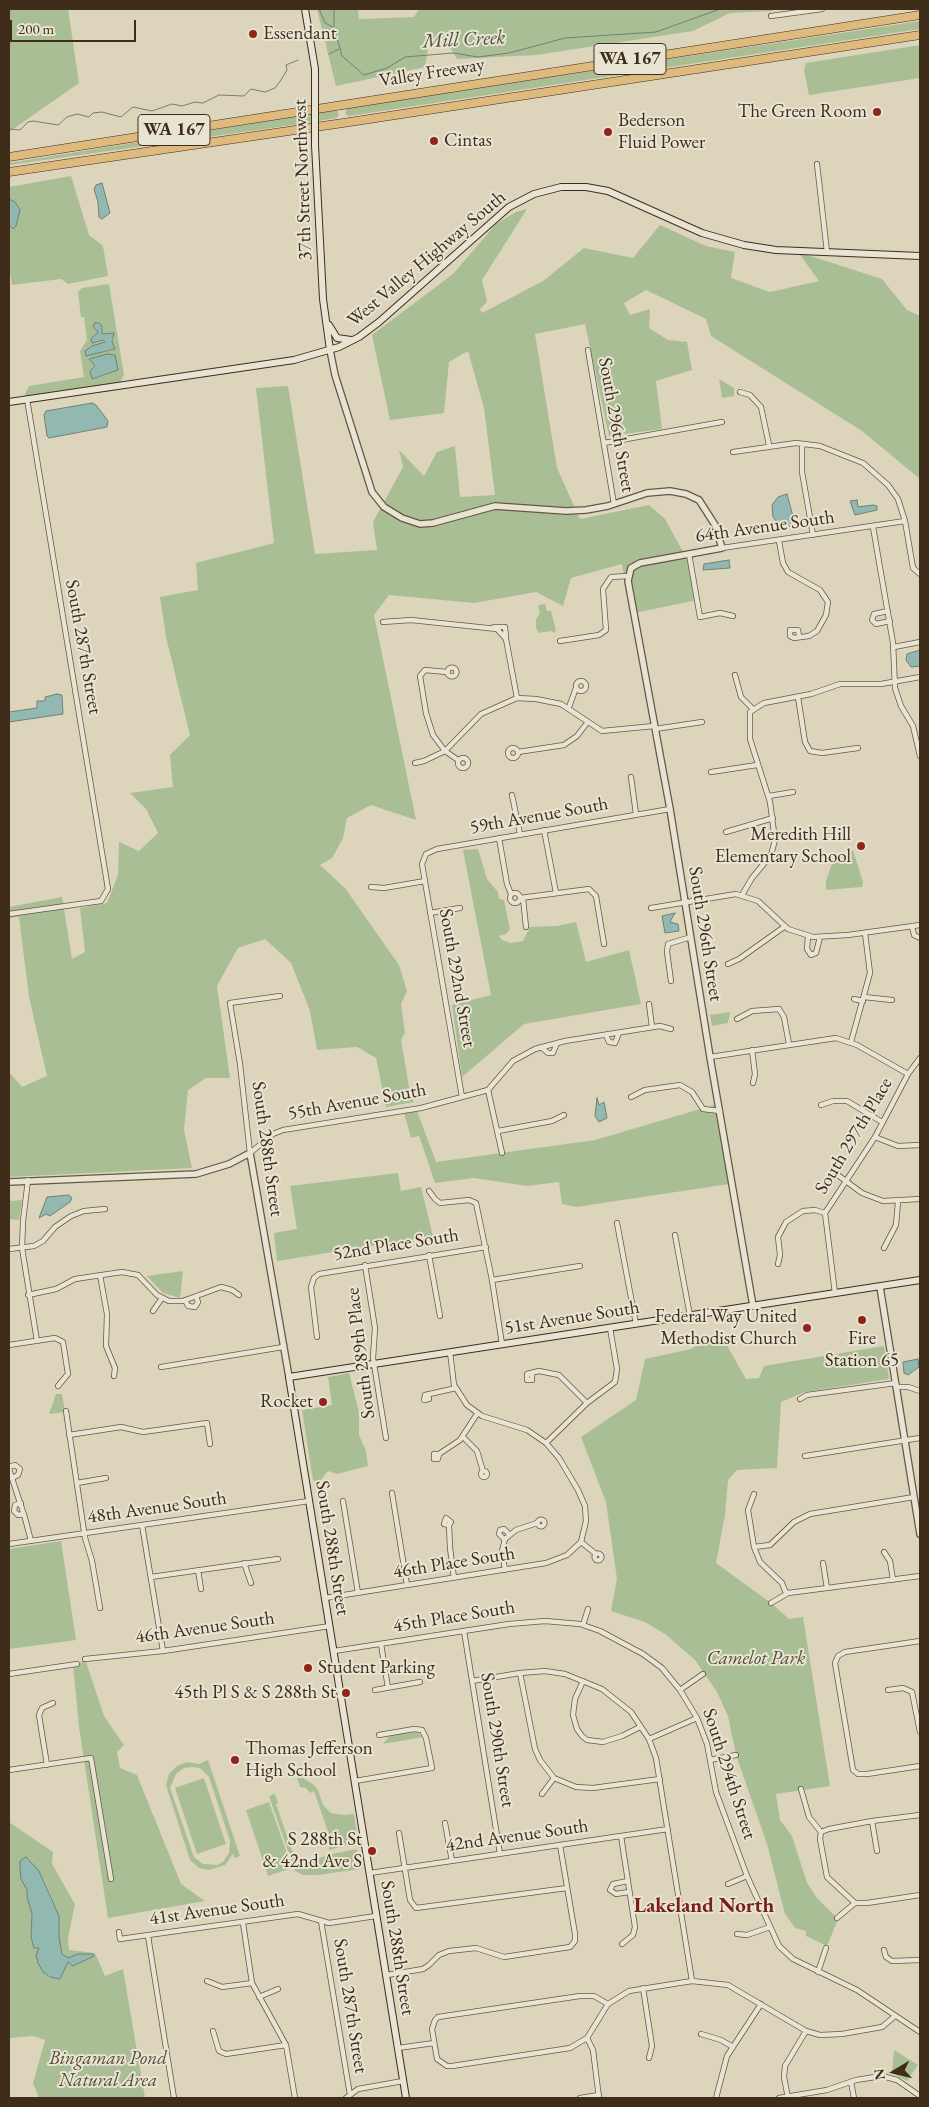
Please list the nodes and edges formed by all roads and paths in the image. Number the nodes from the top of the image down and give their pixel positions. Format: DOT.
graph roads {
  1 [pos="305,9"];
  2 [pos="822,9"];
  3 [pos="920,15"];
  4 [pos="771,16"];
  5 [pos="920,35"];
  6 [pos="9,157"];
  7 [pos="817,164"];
  8 [pos="9,172"];
  9 [pos="827,252"];
  10 [pos="920,256"];
  11 [pos="326,320"];
  12 [pos="358,338"];
  13 [pos="330,350"];
  14 [pos="588,350"];
  15 [pos="740,392"];
  16 [pos="27,399"];
  17 [pos="9,402"];
  18 [pos="722,422"];
  19 [pos="604,443"];
  20 [pos="802,444"];
  21 [pos="769,445"];
  22 [pos="732,452"];
  23 [pos="614,504"];
  24 [pos="905,521"];
  25 [pos="873,527"];
  26 [pos="813,535"];
  27 [pos="779,541"];
  28 [pos="722,548"];
  29 [pos="689,554"];
  30 [pos="920,574"];
  31 [pos="628,576"];
  32 [pos="888,612"];
  33 [pos="734,616"];
  34 [pos="383,622"];
  35 [pos="890,622"];
  36 [pos="493,627"];
  37 [pos="799,636"];
  38 [pos="506,639"];
  39 [pos="560,641"];
  40 [pos="920,642"];
  41 [pos="894,647"];
  42 [pos="447,672"];
  43 [pos="736,675"];
  44 [pos="920,677"];
  45 [pos="895,682"];
  46 [pos="576,688"];
  47 [pos="798,697"];
  48 [pos="517,698"];
  49 [pos="568,707"];
  50 [pos="753,709"];
  51 [pos="587,722"];
  52 [pos="702,722"];
  53 [pos="654,728"];
  54 [pos="858,748"];
  55 [pos="445,751"];
  56 [pos="518,752"];
  57 [pos="920,756"];
  58 [pos="458,760"];
  59 [pos="415,763"];
  60 [pos="757,765"];
  61 [pos="711,772"];
  62 [pos="630,777"];
  63 [pos="793,792"];
  64 [pos="512,795"];
  65 [pos="768,796"];
  66 [pos="670,809"];
  67 [pos="636,814"];
  68 [pos="773,818"];
  69 [pos="544,830"];
  70 [pos="726,832"];
  71 [pos="520,834"];
  72 [pos="499,838"];
  73 [pos="422,864"];
  74 [pos="425,881"];
  75 [pos="371,886"];
  76 [pos="556,893"];
  77 [pos="511,894"];
  78 [pos="742,895"];
  79 [pos="521,898"];
  80 [pos="685,901"];
  81 [pos="460,908"];
  82 [pos="651,908"];
  83 [pos="430,913"];
  84 [pos="9,914"];
  85 [pos="920,925"];
  86 [pos="784,926"];
  87 [pos="912,926"];
  88 [pos="526,927"];
  89 [pos="864,934"];
  90 [pos="808,936"];
  91 [pos="691,937"];
  92 [pos="820,937"];
  93 [pos="920,938"];
  94 [pos="604,944"];
  95 [pos="728,964"];
  96 [pos="671,981"];
  97 [pos="280,996"];
  98 [pos="854,999"];
  99 [pos="863,999"];
  100 [pos="892,1000"];
  101 [pos="649,1004"];
  102 [pos="737,1019"];
  103 [pos="652,1028"];
  104 [pos="671,1029"];
  105 [pos="619,1033"];
  106 [pos="606,1035"];
  107 [pos="851,1042"];
  108 [pos="557,1043"];
  109 [pos="789,1044"];
  110 [pos="542,1047"];
  111 [pos="752,1050"];
  112 [pos="710,1057"];
  113 [pos="920,1058"];
  114 [pos="908,1074"];
  115 [pos="753,1083"];
  116 [pos="488,1090"];
  117 [pos="462,1097"];
  118 [pos="631,1098"];
  119 [pos="821,1105"];
  120 [pos="720,1111"];
  121 [pos="564,1115"];
  122 [pos="882,1122"];
  123 [pos="498,1130"];
  124 [pos="875,1137"];
  125 [pos="920,1145"];
  126 [pos="250,1153"];
  127 [pos="502,1153"];
  128 [pos="835,1173"];
  129 [pos="28,1180"];
  130 [pos="845,1180"];
  131 [pos="9,1182"];
  132 [pos="429,1191"];
  133 [pos="920,1199"];
  134 [pos="898,1202"];
  135 [pos="105,1209"];
  136 [pos="825,1213"];
  137 [pos="618,1223"];
  138 [pos="675,1235"];
  139 [pos="486,1247"];
  140 [pos="22,1248"];
  141 [pos="884,1248"];
  142 [pos="9,1249"];
  143 [pos="429,1255"];
  144 [pos="778,1264"];
  145 [pos="365,1265"];
  146 [pos="580,1266"];
  147 [pos="100,1275"];
  148 [pos="492,1280"];
  149 [pos="920,1280"];
  150 [pos="880,1286"];
  151 [pos="835,1293"];
  152 [pos="239,1295"];
  153 [pos="28,1296"];
  154 [pos="196,1296"];
  155 [pos="162,1298"];
  156 [pos="185,1300"];
  157 [pos="753,1306"];
  158 [pos="154,1311"];
  159 [pos="440,1316"];
  160 [pos="690,1316"];
  161 [pos="636,1324"];
  162 [pos="610,1328"];
  163 [pos="317,1337"];
  164 [pos="37,1341"];
  165 [pos="502,1344"];
  166 [pos="9,1345"];
  167 [pos="283,1346"];
  168 [pos="450,1352"];
  169 [pos="374,1364"];
  170 [pos="161,1368"];
  171 [pos="532,1374"];
  172 [pos="114,1376"];
  173 [pos="288,1377"];
  174 [pos="896,1385"];
  175 [pos="58,1386"];
  176 [pos="456,1388"];
  177 [pos="920,1392"];
  178 [pos="428,1395"];
  179 [pos="800,1399"];
  180 [pos="587,1403"];
  181 [pos="66,1411"];
  182 [pos="477,1414"];
  183 [pos="69,1435"];
  184 [pos="462,1437"];
  185 [pos="386,1438"];
  186 [pos="920,1438"];
  187 [pos="906,1440"];
  188 [pos="546,1443"];
  189 [pos="210,1444"];
  190 [pos="438,1454"];
  191 [pos="805,1456"];
  192 [pos="9,1468"];
  193 [pos="483,1471"];
  194 [pos="12,1478"];
  195 [pos="106,1478"];
  196 [pos="77,1483"];
  197 [pos="392,1493"];
  198 [pos="754,1494"];
  199 [pos="914,1497"];
  200 [pos="343,1500"];
  201 [pos="309,1501"];
  202 [pos="21,1503"];
  203 [pos="24,1514"];
  204 [pos="537,1523"];
  205 [pos="142,1525"];
  206 [pos="449,1526"];
  207 [pos="84,1534"];
  208 [pos="920,1534"];
  209 [pos="30,1541"];
  210 [pos="580,1542"];
  211 [pos="9,1544"];
  212 [pos="754,1547"];
  213 [pos="884,1552"];
  214 [pos="596,1554"];
  215 [pos="278,1559"];
  216 [pos="244,1563"];
  217 [pos="824,1564"];
  218 [pos="198,1570"];
  219 [pos="505,1570"];
  220 [pos="920,1576"];
  221 [pos="151,1577"];
  222 [pos="454,1578"];
  223 [pos="893,1580"];
  224 [pos="251,1583"];
  225 [pos="407,1585"];
  226 [pos="827,1588"];
  227 [pos="202,1589"];
  228 [pos="358,1593"];
  229 [pos="788,1593"];
  230 [pos="325,1598"];
  231 [pos="771,1602"];
  232 [pos="100,1608"];
  233 [pos="588,1609"];
  234 [pos="581,1625"];
  235 [pos="330,1626"];
  236 [pos="464,1631"];
  237 [pos="920,1641"];
  238 [pos="381,1644"];
  239 [pos="163,1651"];
  240 [pos="334,1651"];
  241 [pos="85,1659"];
  242 [pos="77,1664"];
  243 [pos="520,1673"];
  244 [pos="9,1674"];
  245 [pos="703,1674"];
  246 [pos="583,1681"];
  247 [pos="420,1682"];
  248 [pos="472,1682"];
  249 [pos="388,1688"];
  250 [pos="375,1690"];
  251 [pos="680,1690"];
  252 [pos="888,1690"];
  253 [pos="54,1703"];
  254 [pos="697,1718"];
  255 [pos="640,1727"];
  256 [pos="920,1732"];
  257 [pos="379,1735"];
  258 [pos="649,1739"];
  259 [pos="736,1755"];
  260 [pos="710,1760"];
  261 [pos="47,1765"];
  262 [pos="920,1766"];
  263 [pos="9,1770"];
  264 [pos="554,1778"];
  265 [pos="660,1779"];
  266 [pos="355,1780"];
  267 [pos="801,1789"];
  268 [pos="542,1794"];
  269 [pos="920,1815"];
  270 [pos="872,1821"];
  271 [pos="445,1823"];
  272 [pos="668,1829"];
  273 [pos="821,1832"];
  274 [pos="398,1833"];
  275 [pos="621,1836"];
  276 [pos="560,1845"];
  277 [pos="877,1851"];
  278 [pos="500,1854"];
  279 [pos="452,1861"];
  280 [pos="404,1868"];
  281 [pos="370,1873"];
  282 [pos="747,1876"];
  283 [pos="111,1879"];
  284 [pos="628,1881"];
  285 [pos="728,1884"];
  286 [pos="567,1888"];
  287 [pos="630,1892"];
  288 [pos="920,1895"];
  289 [pos="855,1903"];
  290 [pos="376,1916"];
  291 [pos="836,1918"];
  292 [pos="321,1921"];
  293 [pos="242,1923"];
  294 [pos="770,1927"];
  295 [pos="119,1932"];
  296 [pos="737,1934"];
  297 [pos="148,1936"];
  298 [pos="622,1944"];
  299 [pos="826,1948"];
  300 [pos="884,1950"];
  301 [pos="920,1960"];
  302 [pos="818,1972"];
  303 [pos="387,1975"];
  304 [pos="692,1980"];
  305 [pos="207,1981"];
  306 [pos="252,1983"];
  307 [pos="643,1988"];
  308 [pos="278,1989"];
  309 [pos="260,1997"];
  310 [pos="608,2004"];
  311 [pos="762,2004"];
  312 [pos="895,2016"];
  313 [pos="806,2031"];
  314 [pos="213,2032"];
  315 [pos="920,2032"];
  316 [pos="701,2034"];
  317 [pos="587,2038"];
  318 [pos="434,2042"];
  319 [pos="286,2045"];
  320 [pos="733,2047"];
  321 [pos="398,2048"];
  322 [pos="649,2058"];
  323 [pos="403,2081"];
  324 [pos="851,2082"];
  325 [pos="915,2092"];
  326 [pos="920,2096"];
  327 [pos="348,2097"];
  328 [pos="599,2097"];
  329 [pos="788,2097"];
  330 [pos="174,2098"];
  331 [pos="295,2098"];
  332 [pos="406,2098"];
  333 [pos="580,2098"];
  334 [pos="716,2098"];
  335 [pos="779,2098"];
  336 [pos="854,2098"];
  337 [pos="911,2098"];
  1 -- 11 [label="main road, 37th Street Northwest, bridge"];
  2 -- 4 [label="street"];
  3 -- 6 [label="highway, Valley Freeway / WA 167"];
  5 -- 8 [label="highway, Valley Freeway / WA 167"];
  7 -- 9 [label="street"];
  9 -- 10 [label="main road, West Valley Highway South"];
  9 -- 12 [label="main road, West Valley Highway South"];
  11 -- 12 [label="main road"];
  11 -- 13 [label="main road, 37th Street Northwest"];
  12 -- 13 [label="main road, West Valley Highway South"];
  13 -- 16 [label="main road, West Valley Highway South"];
  13 -- 23 [label="street"];
  14 -- 19 [label="street, South 296th Street"];
  15 -- 21 [label="street"];
  16 -- 17 [label="main road, West Valley Highway South"];
  16 -- 84 [label="street, South 287th Street"];
  18 -- 19 [label="street"];
  19 -- 23 [label="street, South 296th Street"];
  20 -- 21 [label="street"];
  20 -- 24 [label="street"];
  20 -- 26 [label="street"];
  21 -- 22 [label="street"];
  23 -- 28 [label="street"];
  24 -- 25 [label="street, 64th Avenue South"];
  24 -- 30 [label="street"];
  25 -- 26 [label="street, 64th Avenue South"];
  25 -- 32 [label="street"];
  26 -- 27 [label="street, 64th Avenue South"];
  27 -- 28 [label="street, 64th Avenue South"];
  27 -- 37 [label="street"];
  28 -- 29 [label="street, 64th Avenue South"];
  29 -- 31 [label="street, 64th Avenue South"];
  29 -- 33 [label="street"];
  31 -- 39 [label="street"];
  31 -- 53 [label="street, South 296th Street"];
  32 -- 35 [label="street"];
  32 -- 35 [label="street"];
  34 -- 36 [label="street"];
  35 -- 41 [label="street"];
  36 -- 38 [label="street"];
  36 -- 38 [label="street"];
  38 -- 48 [label="street"];
  40 -- 41 [label="street"];
  41 -- 45 [label="street"];
  42 -- 55 [label="street"];
  43 -- 50 [label="street"];
  44 -- 45 [label="street"];
  45 -- 47 [label="street"];
  45 -- 57 [label="street"];
  46 -- 49 [label="street"];
  47 -- 50 [label="street"];
  47 -- 54 [label="street"];
  48 -- 49 [label="street"];
  48 -- 55 [label="street"];
  49 -- 51 [label="street"];
  50 -- 60 [label="street"];
  51 -- 53 [label="street"];
  51 -- 56 [label="street"];
  52 -- 53 [label="street"];
  53 -- 66 [label="street, South 296th Street"];
  55 -- 58 [label="street"];
  55 -- 59 [label="street"];
  60 -- 61 [label="street"];
  60 -- 65 [label="street"];
  62 -- 67 [label="street"];
  63 -- 65 [label="street"];
  64 -- 71 [label="street"];
  65 -- 68 [label="street"];
  66 -- 67 [label="street, 59th Avenue South"];
  66 -- 80 [label="street, South 296th Street"];
  67 -- 69 [label="street, 59th Avenue South"];
  68 -- 70 [label="street"];
  68 -- 78 [label="street"];
  69 -- 71 [label="street, 59th Avenue South"];
  69 -- 76 [label="street"];
  71 -- 72 [label="street, 59th Avenue South"];
  72 -- 73 [label="street, 59th Avenue South"];
  72 -- 77 [label="street"];
  73 -- 74 [label="street, South 292nd Street"];
  74 -- 75 [label="street"];
  74 -- 83 [label="street, South 292nd Street"];
  76 -- 79 [label="street"];
  76 -- 94 [label="street"];
  77 -- 79 [label="street"];
  77 -- 79 [label="street"];
  78 -- 80 [label="street"];
  78 -- 86 [label="street"];
  79 -- 88 [label="street"];
  80 -- 82 [label="street"];
  80 -- 91 [label="street, South 296th Street"];
  81 -- 83 [label="street"];
  83 -- 117 [label="street, South 292nd Street"];
  85 -- 87 [label="street"];
  86 -- 90 [label="street"];
  86 -- 95 [label="street"];
  87 -- 89 [label="street"];
  87 -- 93 [label="street"];
  89 -- 92 [label="street"];
  89 -- 99 [label="street"];
  90 -- 92 [label="street"];
  90 -- 92 [label="street"];
  91 -- 96 [label="street"];
  91 -- 112 [label="street, South 296th Street"];
  97 -- 126 [label="street, South 288th Street"];
  98 -- 99 [label="street"];
  99 -- 100 [label="street"];
  99 -- 107 [label="street"];
  101 -- 103 [label="street"];
  102 -- 109 [label="street"];
  103 -- 104 [label="street"];
  103 -- 105 [label="street"];
  105 -- 106 [label="street"];
  105 -- 106 [label="street"];
  106 -- 108 [label="street"];
  107 -- 109 [label="street"];
  107 -- 114 [label="street"];
  108 -- 110 [label="street"];
  108 -- 110 [label="street"];
  109 -- 111 [label="street"];
  110 -- 116 [label="street"];
  111 -- 112 [label="street"];
  111 -- 115 [label="street"];
  112 -- 120 [label="street, South 296th Street"];
  113 -- 114 [label="street, South 297th Place"];
  114 -- 122 [label="street, South 297th Place"];
  116 -- 117 [label="street, 55th Avenue South"];
  116 -- 123 [label="street"];
  117 -- 126 [label="street, 55th Avenue South"];
  118 -- 120 [label="street"];
  119 -- 122 [label="street"];
  120 -- 157 [label="street, South 296th Street"];
  121 -- 123 [label="street"];
  122 -- 124 [label="street, South 297th Place"];
  123 -- 127 [label="street"];
  124 -- 125 [label="street"];
  124 -- 130 [label="street, South 297th Place"];
  126 -- 129 [label="street, 55th Avenue South"];
  126 -- 167 [label="street, South 288th Street"];
  128 -- 130 [label="street"];
  129 -- 131 [label="street, 55th Avenue South"];
  129 -- 140 [label="street"];
  130 -- 134 [label="street"];
  130 -- 136 [label="street, South 297th Place"];
  132 -- 139 [label="street"];
  133 -- 134 [label="street"];
  134 -- 141 [label="street"];
  135 -- 140 [label="street"];
  136 -- 144 [label="street"];
  136 -- 151 [label="street, South 297th Place"];
  137 -- 161 [label="street"];
  138 -- 160 [label="street"];
  139 -- 143 [label="street, 52nd Place South"];
  139 -- 148 [label="street"];
  140 -- 142 [label="street"];
  140 -- 153 [label="street"];
  143 -- 145 [label="street, 52nd Place South"];
  143 -- 159 [label="street"];
  145 -- 163 [label="street, 52nd Place South"];
  145 -- 169 [label="street, South 289th Place"];
  146 -- 148 [label="street"];
  147 -- 153 [label="street"];
  147 -- 155 [label="street"];
  147 -- 172 [label="street"];
  148 -- 165 [label="street"];
  149 -- 150 [label="main road, 51st Avenue South"];
  150 -- 151 [label="main road, 51st Avenue South"];
  150 -- 174 [label="street"];
  151 -- 157 [label="main road, 51st Avenue South"];
  152 -- 154 [label="street"];
  153 -- 164 [label="street"];
  154 -- 156 [label="street"];
  154 -- 156 [label="street"];
  155 -- 156 [label="street"];
  155 -- 158 [label="street"];
  157 -- 160 [label="main road, 51st Avenue South"];
  160 -- 161 [label="main road, 51st Avenue South"];
  161 -- 162 [label="main road, 51st Avenue South"];
  162 -- 165 [label="main road, 51st Avenue South"];
  162 -- 180 [label="street"];
  164 -- 166 [label="street"];
  164 -- 175 [label="street"];
  165 -- 168 [label="main road, 51st Avenue South"];
  167 -- 170 [label="street"];
  167 -- 173 [label="street, South 288th Street"];
  168 -- 169 [label="main road, 51st Avenue South"];
  168 -- 176 [label="street"];
  169 -- 173 [label="main road, 51st Avenue South"];
  169 -- 185 [label="street, South 289th Place"];
  171 -- 180 [label="street"];
  173 -- 201 [label="main road, South 288th Street"];
  174 -- 177 [label="street"];
  174 -- 179 [label="street"];
  174 -- 187 [label="street"];
  176 -- 178 [label="street"];
  176 -- 182 [label="street"];
  180 -- 188 [label="street"];
  181 -- 183 [label="street"];
  182 -- 184 [label="street"];
  182 -- 188 [label="street"];
  183 -- 189 [label="street"];
  183 -- 196 [label="street"];
  184 -- 190 [label="street"];
  184 -- 193 [label="street"];
  186 -- 187 [label="street"];
  187 -- 191 [label="street"];
  187 -- 199 [label="street"];
  188 -- 210 [label="street"];
  192 -- 194 [label="street"];
  192 -- 194 [label="street"];
  194 -- 202 [label="street"];
  195 -- 196 [label="street"];
  196 -- 207 [label="street"];
  197 -- 225 [label="street"];
  198 -- 212 [label="street"];
  199 -- 208 [label="street"];
  199 -- 212 [label="street"];
  200 -- 228 [label="street"];
  201 -- 205 [label="street, 48th Avenue South"];
  201 -- 230 [label="main road, South 288th Street"];
  202 -- 203 [label="street"];
  202 -- 203 [label="street"];
  203 -- 209 [label="street"];
  204 -- 219 [label="street"];
  205 -- 207 [label="street, 48th Avenue South"];
  205 -- 221 [label="street"];
  206 -- 222 [label="street"];
  207 -- 209 [label="street, 48th Avenue South"];
  207 -- 232 [label="street"];
  209 -- 211 [label="street, 48th Avenue South"];
  210 -- 214 [label="street"];
  210 -- 219 [label="street, 46th Place South"];
  212 -- 229 [label="street"];
  213 -- 223 [label="street"];
  215 -- 216 [label="street"];
  216 -- 218 [label="street"];
  216 -- 224 [label="street"];
  217 -- 226 [label="street"];
  218 -- 221 [label="street"];
  218 -- 227 [label="street"];
  219 -- 222 [label="street, 46th Place South"];
  220 -- 223 [label="street"];
  221 -- 239 [label="street"];
  222 -- 225 [label="street, 46th Place South"];
  223 -- 226 [label="street"];
  225 -- 228 [label="street, 46th Place South"];
  226 -- 229 [label="street"];
  228 -- 230 [label="street, 46th Place South"];
  229 -- 231 [label="street"];
  230 -- 235 [label="main road, South 288th Street"];
  233 -- 234 [label="street"];
  234 -- 236 [label="street, 45th Place South"];
  234 -- 251 [label="street, South 294th Street"];
  235 -- 239 [label="street, 46th Avenue South"];
  235 -- 240 [label="main road, South 288th Street"];
  236 -- 238 [label="street, 45th Place South"];
  236 -- 248 [label="street, South 290th Street"];
  237 -- 262 [label="street"];
  238 -- 240 [label="street, 45th Place South"];
  238 -- 249 [label="street"];
  239 -- 241 [label="street, 46th Avenue South"];
  240 -- 266 [label="main road, South 288th Street"];
  242 -- 244 [label="street"];
  243 -- 246 [label="street"];
  243 -- 248 [label="street"];
  243 -- 264 [label="street"];
  245 -- 251 [label="street"];
  246 -- 255 [label="street"];
  246 -- 255 [label="street"];
  247 -- 249 [label="street"];
  248 -- 278 [label="street, South 290th Street"];
  249 -- 250 [label="street"];
  251 -- 254 [label="street, South 294th Street"];
  252 -- 256 [label="street"];
  253 -- 261 [label="street"];
  254 -- 258 [label="street"];
  254 -- 260 [label="street, South 294th Street"];
  255 -- 258 [label="street"];
  257 -- 266 [label="street"];
  258 -- 265 [label="street"];
  259 -- 260 [label="street"];
  260 -- 282 [label="street, South 294th Street"];
  261 -- 263 [label="street"];
  261 -- 283 [label="street"];
  264 -- 265 [label="street"];
  264 -- 268 [label="street"];
  265 -- 272 [label="street"];
  266 -- 281 [label="main road, South 288th Street"];
  267 -- 273 [label="street"];
  269 -- 270 [label="street"];
  270 -- 273 [label="street"];
  270 -- 277 [label="street"];
  271 -- 279 [label="street"];
  272 -- 275 [label="street, 42nd Avenue South"];
  272 -- 304 [label="street"];
  273 -- 289 [label="street"];
  274 -- 280 [label="street"];
  275 -- 276 [label="street, 42nd Avenue South"];
  275 -- 284 [label="street"];
  276 -- 278 [label="street, 42nd Avenue South"];
  276 -- 286 [label="street"];
  278 -- 279 [label="street, 42nd Avenue South"];
  279 -- 280 [label="street, 42nd Avenue South"];
  280 -- 281 [label="street, 42nd Avenue South"];
  280 -- 286 [label="street"];
  281 -- 290 [label="main road, South 288th Street"];
  282 -- 285 [label="street"];
  282 -- 294 [label="street, South 294th Street"];
  284 -- 287 [label="street"];
  284 -- 287 [label="street"];
  286 -- 303 [label="street"];
  287 -- 298 [label="street"];
  288 -- 289 [label="street"];
  289 -- 291 [label="street"];
  290 -- 292 [label="street, 41st Avenue South"];
  290 -- 303 [label="main road, South 288th Street"];
  292 -- 293 [label="street, 41st Avenue South"];
  292 -- 327 [label="street, South 287th Street"];
  293 -- 297 [label="street, 41st Avenue South"];
  293 -- 306 [label="street"];
  294 -- 296 [label="street"];
  294 -- 302 [label="street, South 294th Street"];
  295 -- 297 [label="street, 41st Avenue South"];
  297 -- 330 [label="street"];
  299 -- 302 [label="street"];
  300 -- 301 [label="street"];
  302 -- 312 [label="street, South 294th Street"];
  303 -- 321 [label="main road, South 288th Street"];
  304 -- 307 [label="street"];
  304 -- 311 [label="street"];
  305 -- 306 [label="street"];
  306 -- 309 [label="street"];
  307 -- 310 [label="street"];
  307 -- 322 [label="street"];
  308 -- 309 [label="street"];
  309 -- 319 [label="street"];
  310 -- 317 [label="street"];
  310 -- 318 [label="street"];
  311 -- 313 [label="street"];
  311 -- 320 [label="street"];
  312 -- 313 [label="street"];
  312 -- 315 [label="street, South 294th Street"];
  313 -- 329 [label="street"];
  314 -- 319 [label="street"];
  316 -- 320 [label="street"];
  317 -- 318 [label="street"];
  317 -- 328 [label="street"];
  318 -- 321 [label="street"];
  319 -- 331 [label="street"];
  320 -- 334 [label="street"];
  321 -- 323 [label="main road, South 288th Street"];
  323 -- 327 [label="street"];
  323 -- 332 [label="main road, South 288th Street"];
  324 -- 325 [label="street"];
  324 -- 329 [label="street"];
  324 -- 336 [label="street"];
  325 -- 326 [label="street"];
  325 -- 337 [label="street"];
  328 -- 333 [label="street"];
  329 -- 335 [label="street"];
}
